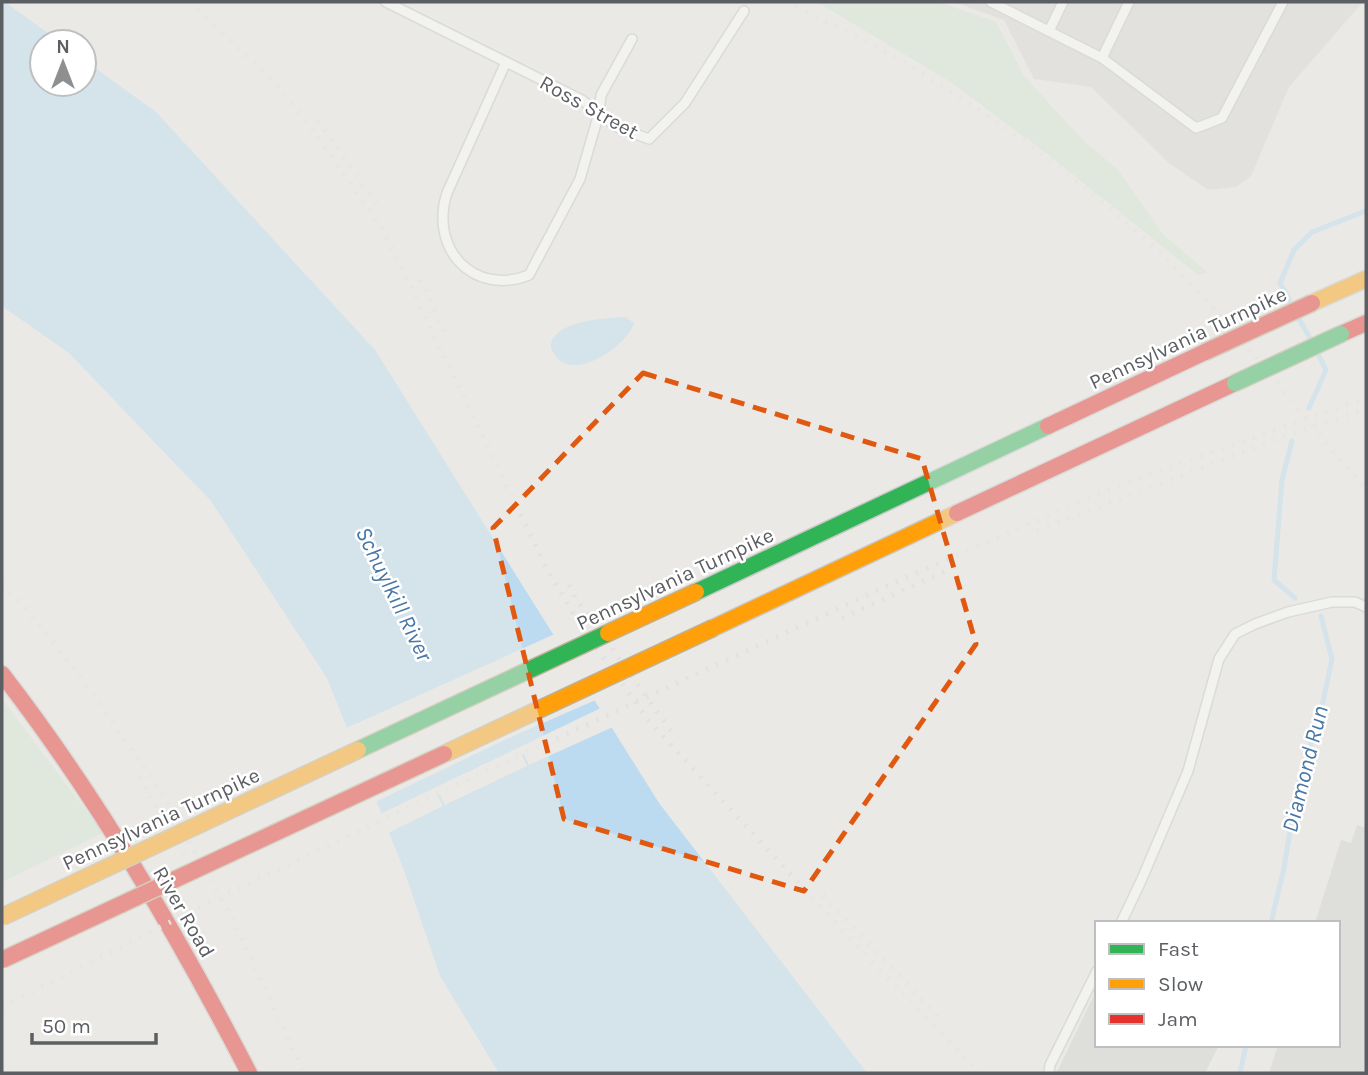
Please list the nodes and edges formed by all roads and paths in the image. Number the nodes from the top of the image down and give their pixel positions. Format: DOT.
graph roads {
  1 [pos="386,2"];
  2 [pos="991,2"];
  3 [pos="1063,2"];
  4 [pos="1129,2"];
  5 [pos="1283,2"];
  6 [pos="744,11"];
  7 [pos="1049,31"];
  8 [pos="632,39"];
  9 [pos="1102,58"];
  10 [pos="506,62"];
  11 [pos="599,113"];
  12 [pos="1366,279"];
  13 [pos="1366,323"];
  14 [pos="1366,607"];
  15 [pos="2,674"];
  16 [pos="2,917"];
  17 [pos="1122,921"];
  18 [pos="2,960"];
  19 [pos="1095,975"];
  20 [pos="249,1073"];
  21 [pos="1049,1073"];
  1 -- 10 [label="lane, Ross Street"];
  2 -- 7 [label="lane"];
  3 -- 7 [label="lane"];
  4 -- 9 [label="lane"];
  5 -- 9 [label="lane"];
  6 -- 11 [label="lane, Ross Street"];
  7 -- 9 [label="lane"];
  8 -- 11 [label="lane"];
  10 -- 11 [label="lane, Ross Street"];
  10 -- 11 [label="lane"];
  12 -- 16 [label="main road, Pennsylvania Turnpike, bridge"];
  13 -- 18 [label="main road, bridge"];
  14 -- 17 [label="lane"];
  15 -- 20 [label="main road, River Road"];
  19 -- 21 [label="lane"];
}
